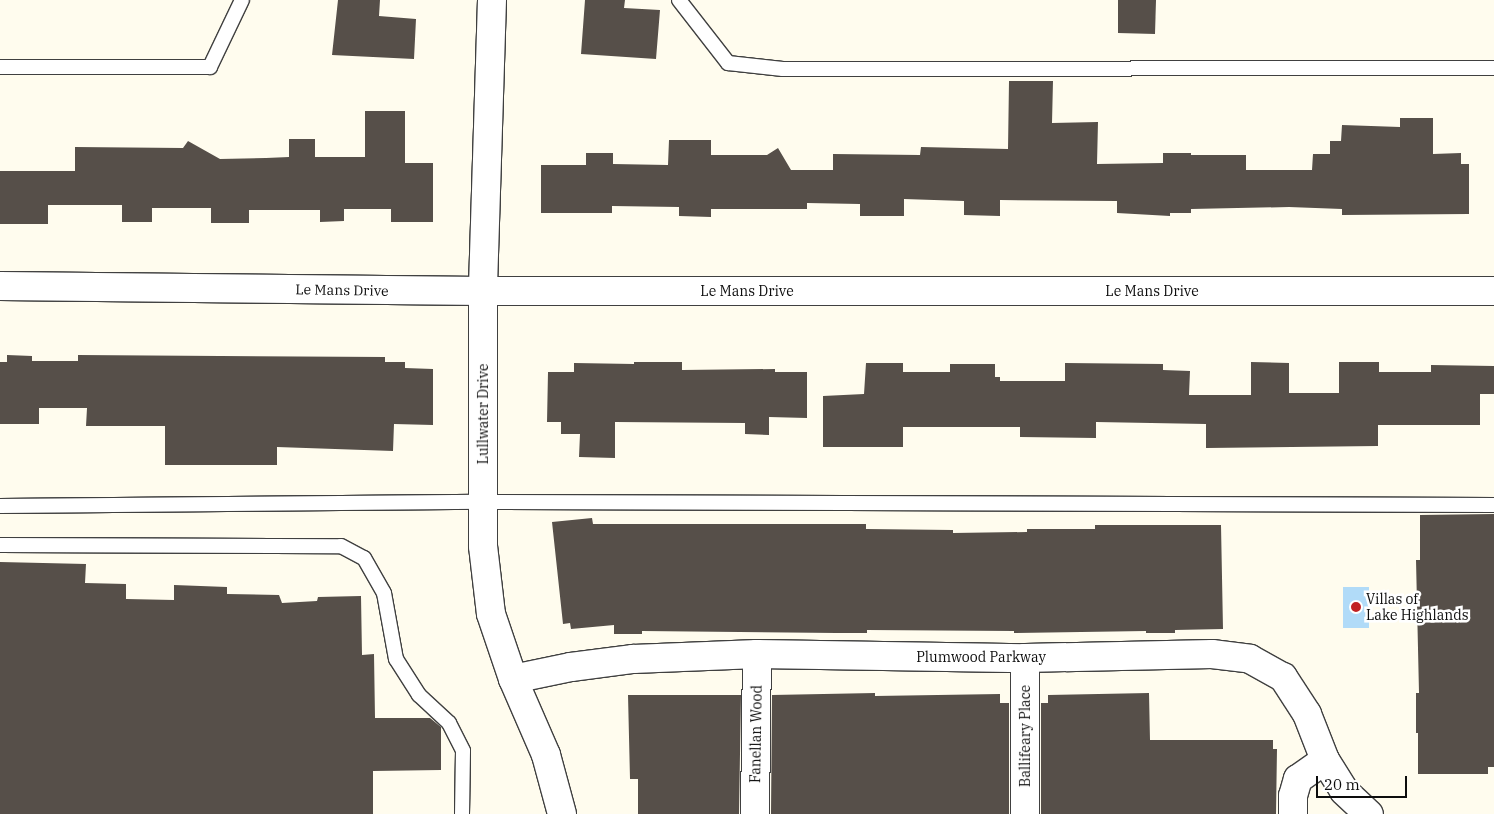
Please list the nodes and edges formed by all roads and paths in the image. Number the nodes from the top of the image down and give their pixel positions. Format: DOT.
graph roads {
  1 [pos="242,0"];
  2 [pos="492,0"];
  3 [pos="679,0"];
  4 [pos="0,66"];
  5 [pos="1494,68"];
  6 [pos="0,286"];
  7 [pos="483,291"];
  8 [pos="1494,291"];
  9 [pos="483,502"];
  10 [pos="1494,505"];
  11 [pos="0,506"];
  12 [pos="0,546"];
  13 [pos="757,654"];
  14 [pos="1025,658"];
  15 [pos="513,679"];
  16 [pos="1325,760"];
  17 [pos="462,814"];
  18 [pos="562,814"];
  19 [pos="755,814"];
  20 [pos="1025,814"];
  21 [pos="1293,814"];
  22 [pos="1368,814"];
  1 -- 4 [label="lane"];
  2 -- 7 [label="street, Lullwater Drive"];
  3 -- 5 [label="lane"];
  6 -- 7 [label="street, Le Mans Drive"];
  7 -- 8 [label="street, Le Mans Drive"];
  7 -- 9 [label="street, Lullwater Drive"];
  9 -- 10 [label="lane"];
  9 -- 11 [label="lane"];
  9 -- 15 [label="street, Lullwater Drive"];
  12 -- 17 [label="lane"];
  13 -- 14 [label="street, Plumwood Parkway"];
  13 -- 15 [label="street, Plumwood Parkway"];
  13 -- 19 [label="street, Fanellan Wood"];
  14 -- 16 [label="street, Plumwood Parkway"];
  14 -- 20 [label="street, Ballifeary Place"];
  15 -- 18 [label="street, Lullwater Drive"];
  16 -- 21 [label="street"];
  16 -- 22 [label="street, Plumwood Parkway"];
}
